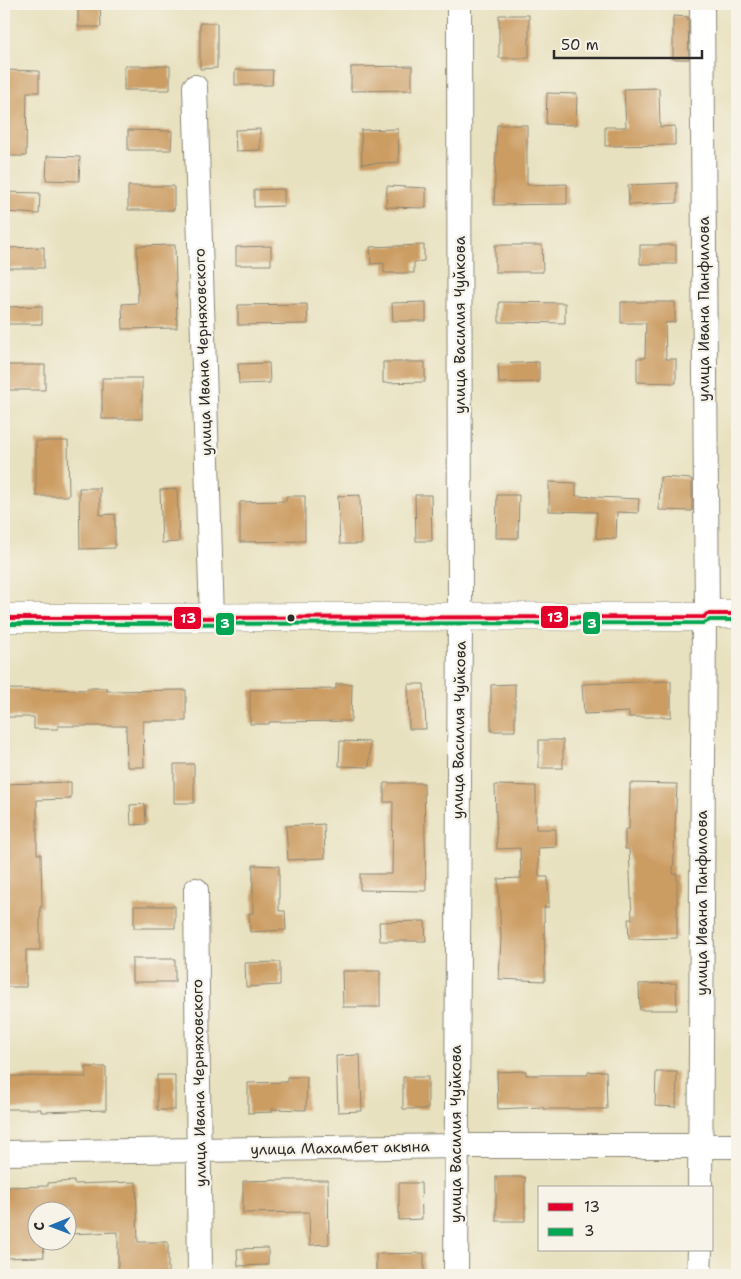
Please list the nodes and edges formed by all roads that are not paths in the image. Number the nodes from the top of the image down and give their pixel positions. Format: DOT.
graph roads {
  1 [pos="459,4"];
  2 [pos="702,4"];
  3 [pos="195,87"];
  4 [pos="737,614"];
  5 [pos="460,615"];
  6 [pos="705,616"];
  7 [pos="4,618"];
  8 [pos="212,618"];
  9 [pos="196,890"];
  10 [pos="455,1146"];
  11 [pos="700,1146"];
  12 [pos="737,1146"];
  13 [pos="200,1151"];
  14 [pos="4,1153"];
  15 [pos="700,1186"];
  16 [pos="700,1252"];
  17 [pos="200,1275"];
  18 [pos="456,1275"];
  19 [pos="699,1275"];
  1 -- 5 [label="street, улица Василия Чуйкова"];
  2 -- 6 [label="street, улица Ивана Панфилова"];
  3 -- 8 [label="street, улица Ивана Черняховского"];
  4 -- 6 [label="street"];
  5 -- 6 [label="street"];
  5 -- 8 [label="street"];
  5 -- 10 [label="street, улица Василия Чуйкова"];
  6 -- 11 [label="street, улица Ивана Панфилова"];
  7 -- 8 [label="street"];
  9 -- 13 [label="street, улица Ивана Черняховского"];
  10 -- 11 [label="street, улица Махамбет акына"];
  10 -- 13 [label="street, улица Махамбет акына"];
  10 -- 18 [label="street, улица Василия Чуйкова"];
  11 -- 12 [label="street, улица Махамбет акына"];
  11 -- 15 [label="street, улица Ивана Панфилова"];
  13 -- 14 [label="street, улица Махамбет акына"];
  13 -- 17 [label="street, улица Ивана Черняховского"];
  16 -- 19 [label="street"];
}
